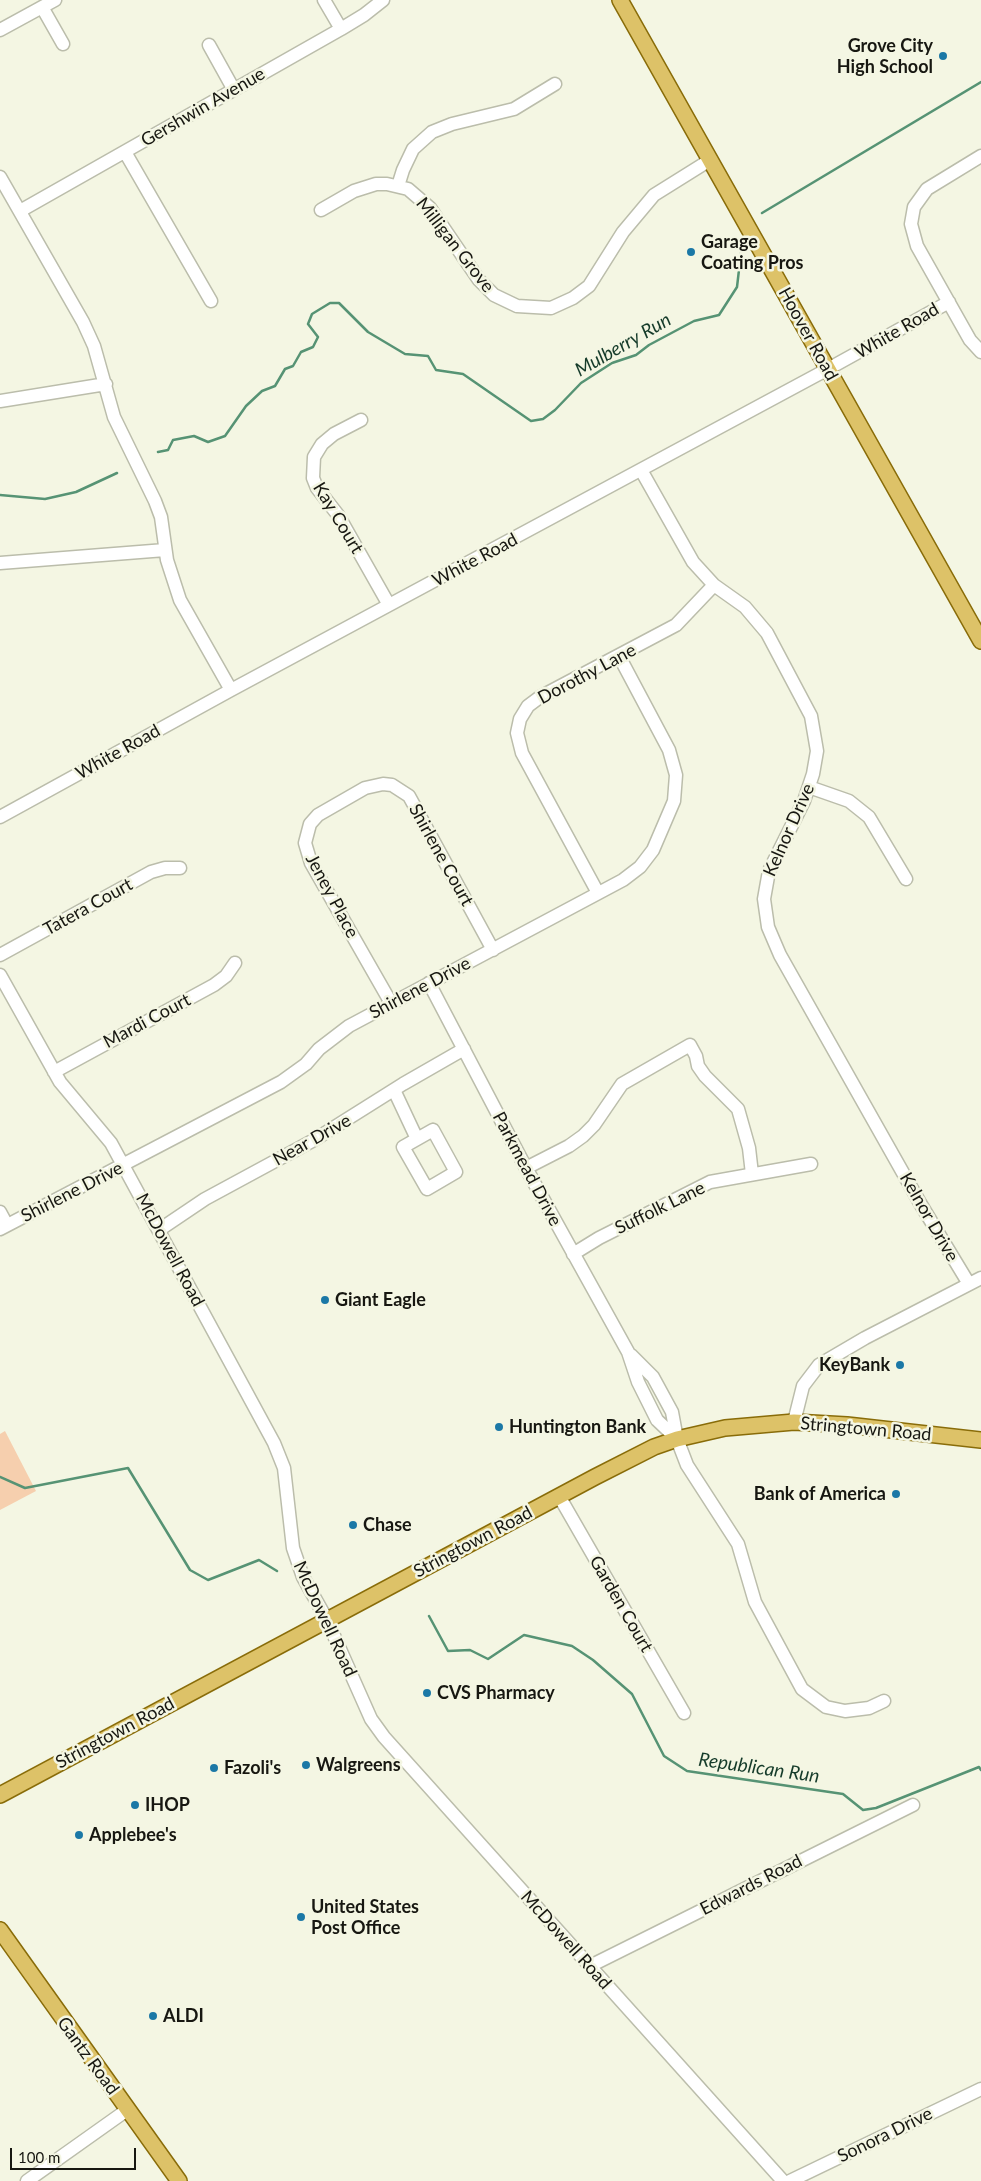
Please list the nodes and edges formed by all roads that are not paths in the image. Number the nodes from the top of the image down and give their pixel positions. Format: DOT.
graph roads {
  1 [pos="55,0"];
  2 [pos="324,0"];
  3 [pos="383,0"];
  4 [pos="620,0"];
  5 [pos="42,7"];
  6 [pos="0,30"];
  7 [pos="341,30"];
  8 [pos="63,44"];
  9 [pos="208,44"];
  10 [pos="555,84"];
  11 [pos="234,90"];
  12 [pos="125,152"];
  13 [pos="981,156"];
  14 [pos="710,160"];
  15 [pos="0,177"];
  16 [pos="398,186"];
  17 [pos="321,210"];
  18 [pos="20,211"];
  19 [pos="212,301"];
  20 [pos="948,302"];
  21 [pos="981,352"];
  22 [pos="828,370"];
  23 [pos="106,384"];
  24 [pos="0,401"];
  25 [pos="361,420"];
  26 [pos="641,470"];
  27 [pos="165,550"];
  28 [pos="0,563"];
  29 [pos="714,585"];
  30 [pos="389,605"];
  31 [pos="981,641"];
  32 [pos="619,656"];
  33 [pos="231,690"];
  34 [pos="809,787"];
  35 [pos="345,799"];
  36 [pos="0,817"];
  37 [pos="180,868"];
  38 [pos="906,879"];
  39 [pos="598,893"];
  40 [pos="493,950"];
  41 [pos="0,955"];
  42 [pos="234,963"];
  43 [pos="0,975"];
  44 [pos="429,983"];
  45 [pos="391,1003"];
  46 [pos="464,1049"];
  47 [pos="54,1072"];
  48 [pos="394,1090"];
  49 [pos="417,1139"];
  50 [pos="811,1164"];
  51 [pos="124,1166"];
  52 [pos="526,1168"];
  53 [pos="752,1174"];
  54 [pos="0,1212"];
  55 [pos="4,1227"];
  56 [pos="159,1230"];
  57 [pos="573,1254"];
  58 [pos="981,1278"];
  59 [pos="969,1284"];
  60 [pos="794,1422"];
  61 [pos="677,1439"];
  62 [pos="981,1440"];
  63 [pos="559,1496"];
  64 [pos="327,1620"];
  65 [pos="884,1701"];
  66 [pos="684,1712"];
  67 [pos="0,1795"];
  68 [pos="913,1805"];
  69 [pos="0,1930"];
  70 [pos="590,1966"];
  71 [pos="981,2089"];
  72 [pos="127,2110"];
  73 [pos="27,2181"];
  74 [pos="178,2181"];
  75 [pos="783,2181"];
  76 [pos="790,2181"];
  1 -- 5 [label="street"];
  2 -- 7 [label="street"];
  3 -- 7 [label="street, Gershwin Avenue"];
  4 -- 14 [label="main road, Hoover Road"];
  5 -- 6 [label="street"];
  5 -- 8 [label="street"];
  7 -- 11 [label="street, Gershwin Avenue"];
  9 -- 11 [label="street"];
  10 -- 16 [label="street"];
  11 -- 12 [label="street, Gershwin Avenue"];
  12 -- 18 [label="street, Gershwin Avenue"];
  12 -- 19 [label="street"];
  13 -- 20 [label="street"];
  14 -- 16 [label="street, Milligan Grove"];
  14 -- 22 [label="main road, Hoover Road"];
  15 -- 18 [label="street"];
  16 -- 17 [label="street, Milligan Grove"];
  18 -- 23 [label="street"];
  20 -- 21 [label="street"];
  20 -- 22 [label="street, White Road"];
  22 -- 26 [label="street, White Road"];
  22 -- 31 [label="main road, Hoover Road"];
  23 -- 24 [label="street"];
  23 -- 27 [label="street"];
  25 -- 30 [label="street, Kay Court"];
  26 -- 29 [label="street, Kelnor Drive"];
  26 -- 30 [label="street, White Road"];
  27 -- 28 [label="street"];
  27 -- 33 [label="street"];
  29 -- 32 [label="street, Dorothy Lane"];
  29 -- 34 [label="street, Kelnor Drive"];
  30 -- 33 [label="street, White Road"];
  32 -- 39 [label="street, Shirlene Drive"];
  32 -- 39 [label="street, Dorothy Lane"];
  33 -- 36 [label="street, White Road"];
  34 -- 38 [label="street"];
  34 -- 59 [label="street, Kelnor Drive"];
  35 -- 40 [label="street, Shirlene Court"];
  35 -- 45 [label="street, Jeney Place"];
  37 -- 41 [label="street, Tatera Court"];
  39 -- 40 [label="street, Shirlene Drive"];
  40 -- 44 [label="street, Shirlene Drive"];
  42 -- 47 [label="street, Mardi Court"];
  43 -- 47 [label="street, McDowell Road"];
  44 -- 45 [label="street, Shirlene Drive"];
  44 -- 46 [label="street, Parkmead Drive"];
  45 -- 51 [label="street, Shirlene Drive"];
  46 -- 48 [label="street, Near Drive"];
  46 -- 52 [label="street, Parkmead Drive"];
  47 -- 51 [label="street, McDowell Road"];
  48 -- 49 [label="street"];
  48 -- 56 [label="street, Near Drive"];
  49 -- 49 [label="street"];
  50 -- 53 [label="street, Suffolk Lane"];
  51 -- 55 [label="street, Shirlene Drive"];
  51 -- 56 [label="street, McDowell Road"];
  52 -- 53 [label="street"];
  52 -- 57 [label="street, Parkmead Drive"];
  53 -- 57 [label="street, Suffolk Lane"];
  54 -- 55 [label="street"];
  56 -- 64 [label="street, McDowell Road"];
  57 -- 61 [label="street, Parkmead Drive"];
  58 -- 59 [label="street"];
  59 -- 60 [label="street"];
  60 -- 61 [label="main road, Stringtown Road"];
  60 -- 62 [label="main road, Stringtown Road"];
  61 -- 63 [label="main road, Stringtown Road"];
  61 -- 65 [label="street, Parkmead Drive"];
  63 -- 64 [label="main road, Stringtown Road"];
  63 -- 66 [label="street, Garden Court"];
  64 -- 67 [label="main road, Stringtown Road"];
  64 -- 70 [label="street, McDowell Road"];
  68 -- 70 [label="street, Edwards Road"];
  69 -- 72 [label="main road, Gantz Road"];
  70 -- 75 [label="street, McDowell Road"];
  71 -- 76 [label="street, Sonora Drive"];
  72 -- 73 [label="street"];
  72 -- 74 [label="main road, Gantz Road"];
}
